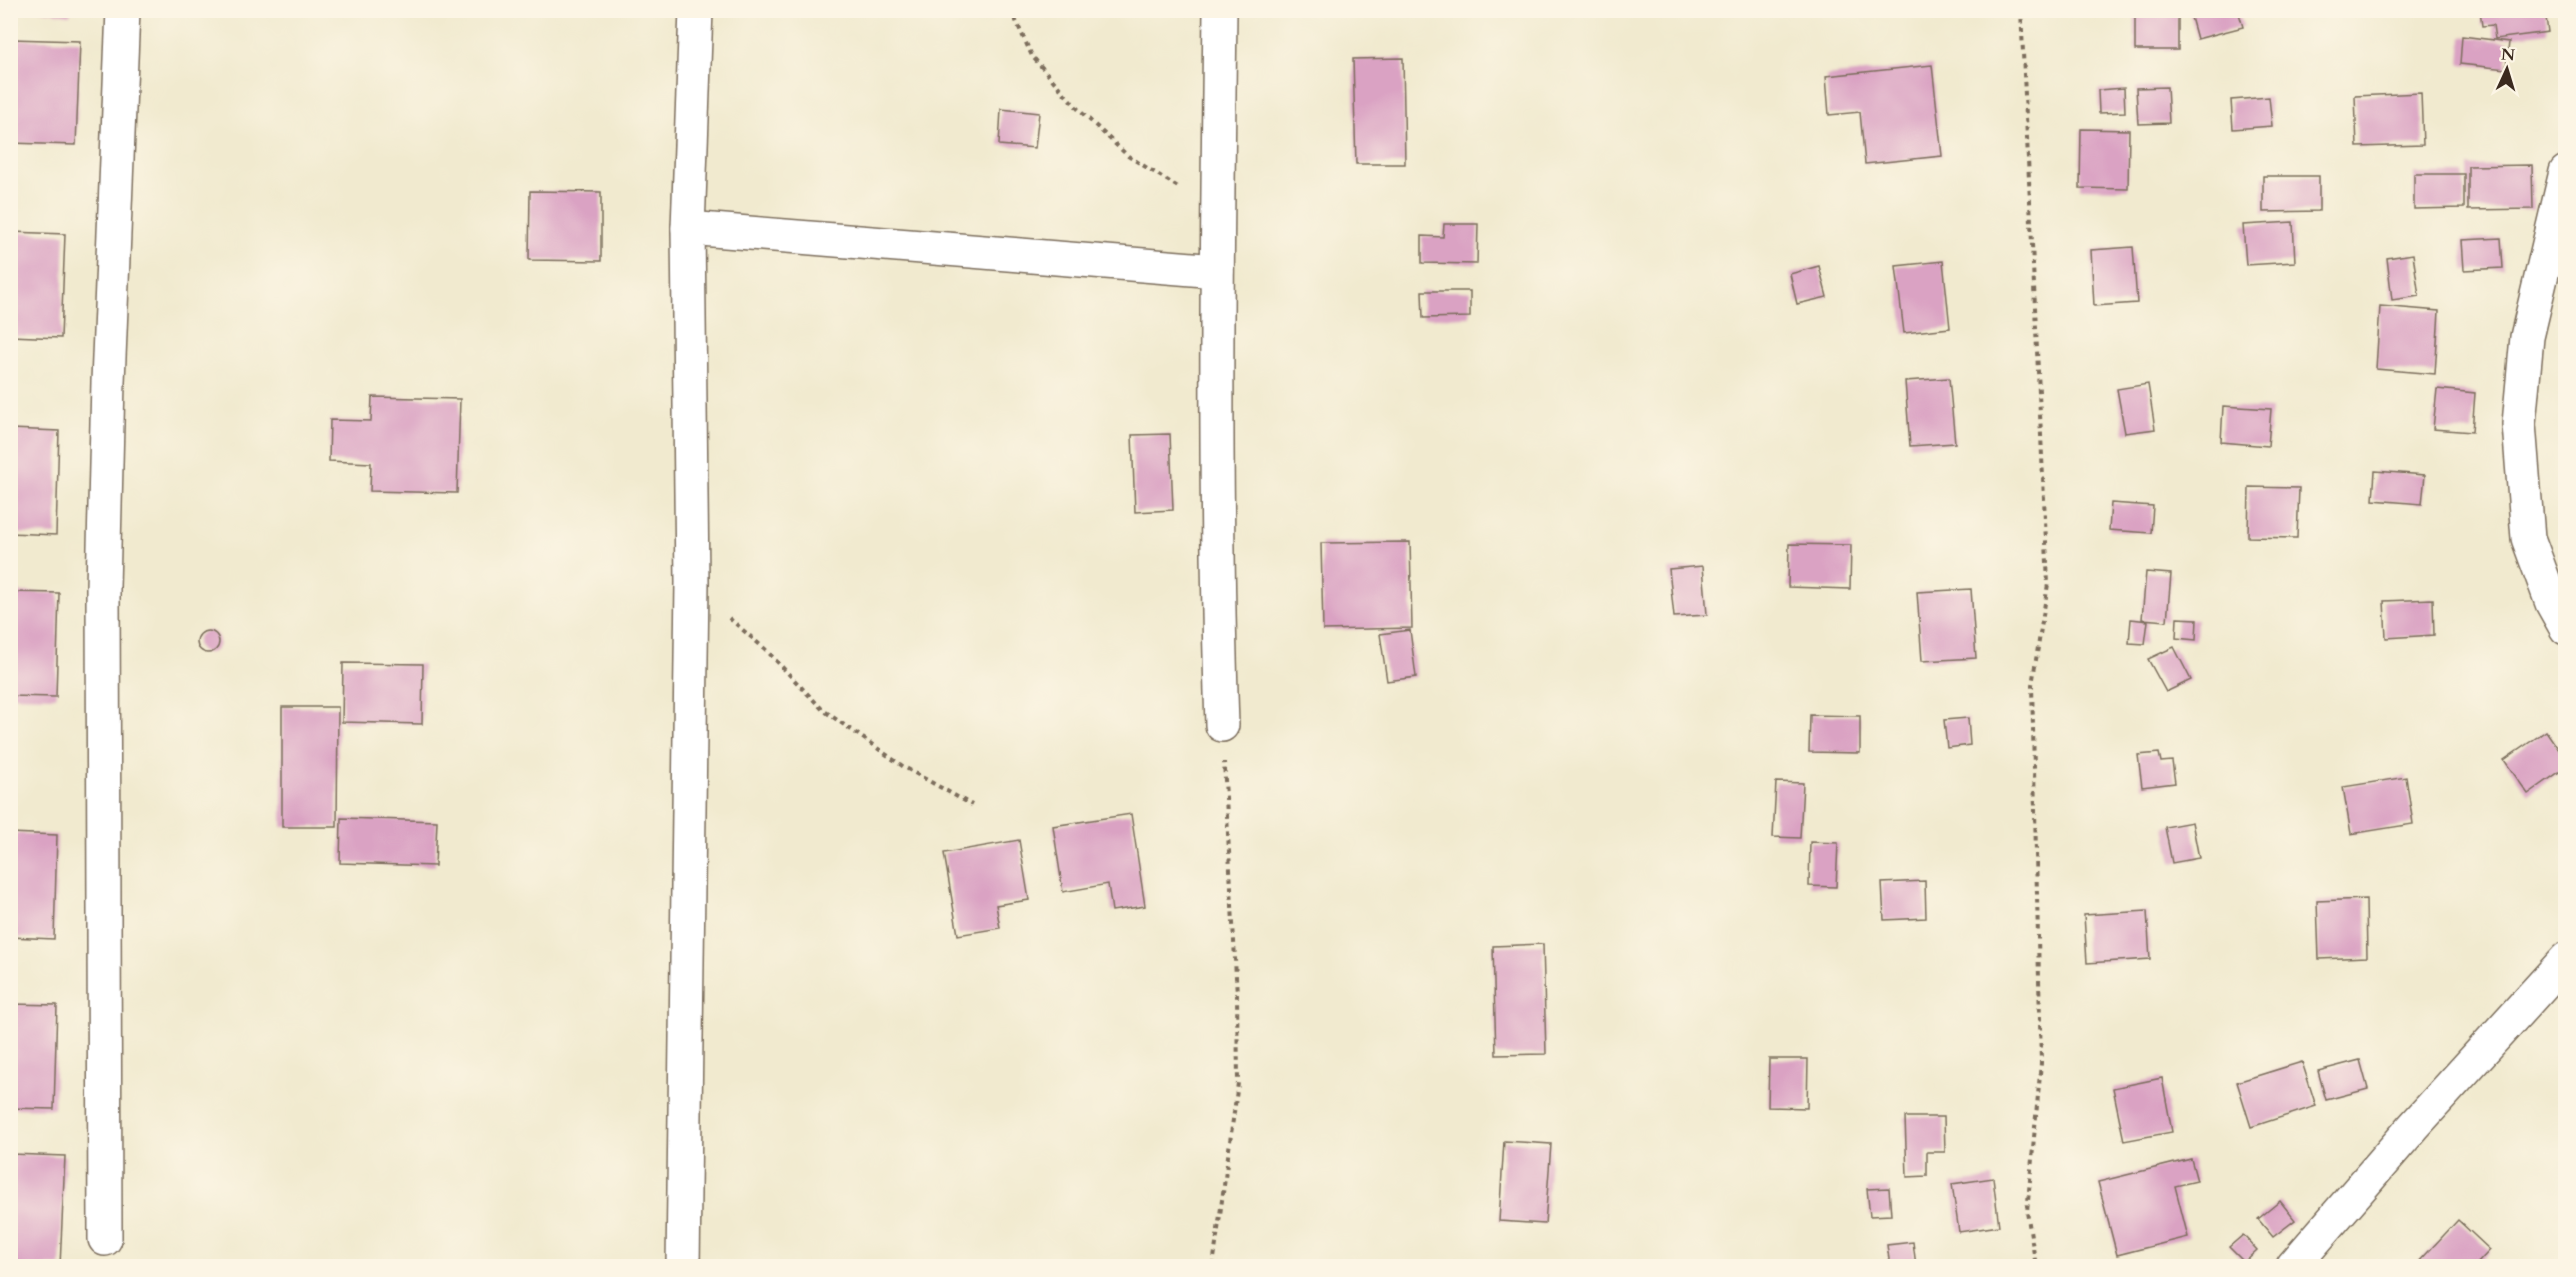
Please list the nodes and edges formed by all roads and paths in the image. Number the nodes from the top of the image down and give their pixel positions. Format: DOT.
graph roads {
  1 [pos="123,10"];
  2 [pos="696,10"];
  3 [pos="1011,10"];
  4 [pos="1220,10"];
  5 [pos="2021,10"];
  6 [pos="2565,172"];
  7 [pos="1217,212"];
  8 [pos="688,228"];
  9 [pos="1217,271"];
  10 [pos="692,582"];
  11 [pos="2565,628"];
  12 [pos="1222,725"];
  13 [pos="972,805"];
  14 [pos="2565,959"];
  15 [pos="105,1239"];
  16 [pos="683,1266"];
  17 [pos="1214,1266"];
  18 [pos="2036,1266"];
  19 [pos="2294,1266"];
  1 -- 15 [label="street"];
  2 -- 8 [label="street"];
  3 -- 7 [label="path"];
  4 -- 7 [label="street"];
  5 -- 18 [label="path"];
  6 -- 11 [label="street"];
  7 -- 9 [label="street"];
  8 -- 9 [label="street"];
  8 -- 10 [label="street"];
  9 -- 12 [label="street"];
  10 -- 13 [label="path"];
  10 -- 16 [label="street"];
  12 -- 17 [label="path"];
  14 -- 19 [label="street"];
}
